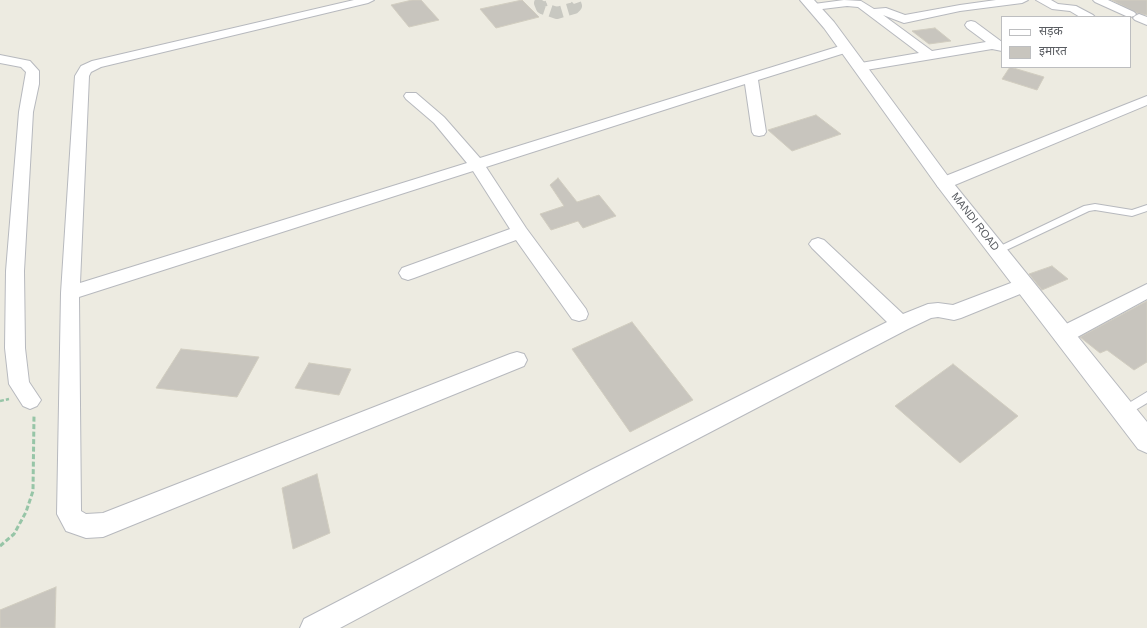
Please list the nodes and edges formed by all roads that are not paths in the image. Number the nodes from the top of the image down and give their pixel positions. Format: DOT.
graph roads {
  1 [pos="368,0"];
  2 [pos="1022,0"];
  3 [pos="1042,0"];
  4 [pos="1099,0"];
  5 [pos="862,2"];
  6 [pos="984,2"];
  7 [pos="810,3"];
  8 [pos="874,12"];
  9 [pos="1087,16"];
  10 [pos="1139,18"];
  11 [pos="971,25"];
  12 [pos="1000,46"];
  13 [pos="844,48"];
  14 [pos="929,55"];
  15 [pos="0,59"];
  16 [pos="860,67"];
  17 [pos="751,77"];
  18 [pos="411,96"];
  19 [pos="1147,100"];
  20 [pos="759,132"];
  21 [pos="476,164"];
  22 [pos="944,183"];
  23 [pos="1147,208"];
  24 [pos="520,232"];
  25 [pos="818,244"];
  26 [pos="997,251"];
  27 [pos="408,273"];
  28 [pos="1024,285"];
  29 [pos="1147,291"];
  30 [pos="70,292"];
  31 [pos="579,314"];
  32 [pos="901,324"];
  33 [pos="1063,335"];
  34 [pos="517,360"];
  35 [pos="1147,397"];
  36 [pos="30,400"];
  37 [pos="1124,412"];
  38 [pos="1147,441"];
  39 [pos="313,628"];
  1 -- 30 [label="street"];
  2 -- 6 [label="street"];
  3 -- 9 [label="street"];
  4 -- 10 [label="street"];
  5 -- 7 [label="street"];
  5 -- 8 [label="street"];
  6 -- 8 [label="street"];
  7 -- 13 [label="street, MANDI ROAD"];
  8 -- 14 [label="street"];
  11 -- 12 [label="street"];
  12 -- 14 [label="street"];
  13 -- 16 [label="street, MANDI ROAD"];
  13 -- 17 [label="street"];
  14 -- 16 [label="street"];
  15 -- 36 [label="street"];
  16 -- 22 [label="street, MANDI ROAD"];
  17 -- 20 [label="street"];
  17 -- 21 [label="street"];
  18 -- 21 [label="street"];
  19 -- 22 [label="street"];
  21 -- 24 [label="street"];
  21 -- 30 [label="street"];
  22 -- 26 [label="street, MANDI ROAD"];
  23 -- 26 [label="lane"];
  24 -- 27 [label="street"];
  24 -- 31 [label="street"];
  25 -- 32 [label="street"];
  26 -- 28 [label="street, MANDI ROAD"];
  28 -- 32 [label="street"];
  28 -- 33 [label="street, MANDI ROAD"];
  29 -- 33 [label="street"];
  30 -- 34 [label="street"];
  32 -- 39 [label="street"];
  33 -- 37 [label="street, MANDI ROAD"];
  35 -- 37 [label="lane"];
  37 -- 38 [label="street, MANDI ROAD"];
}
